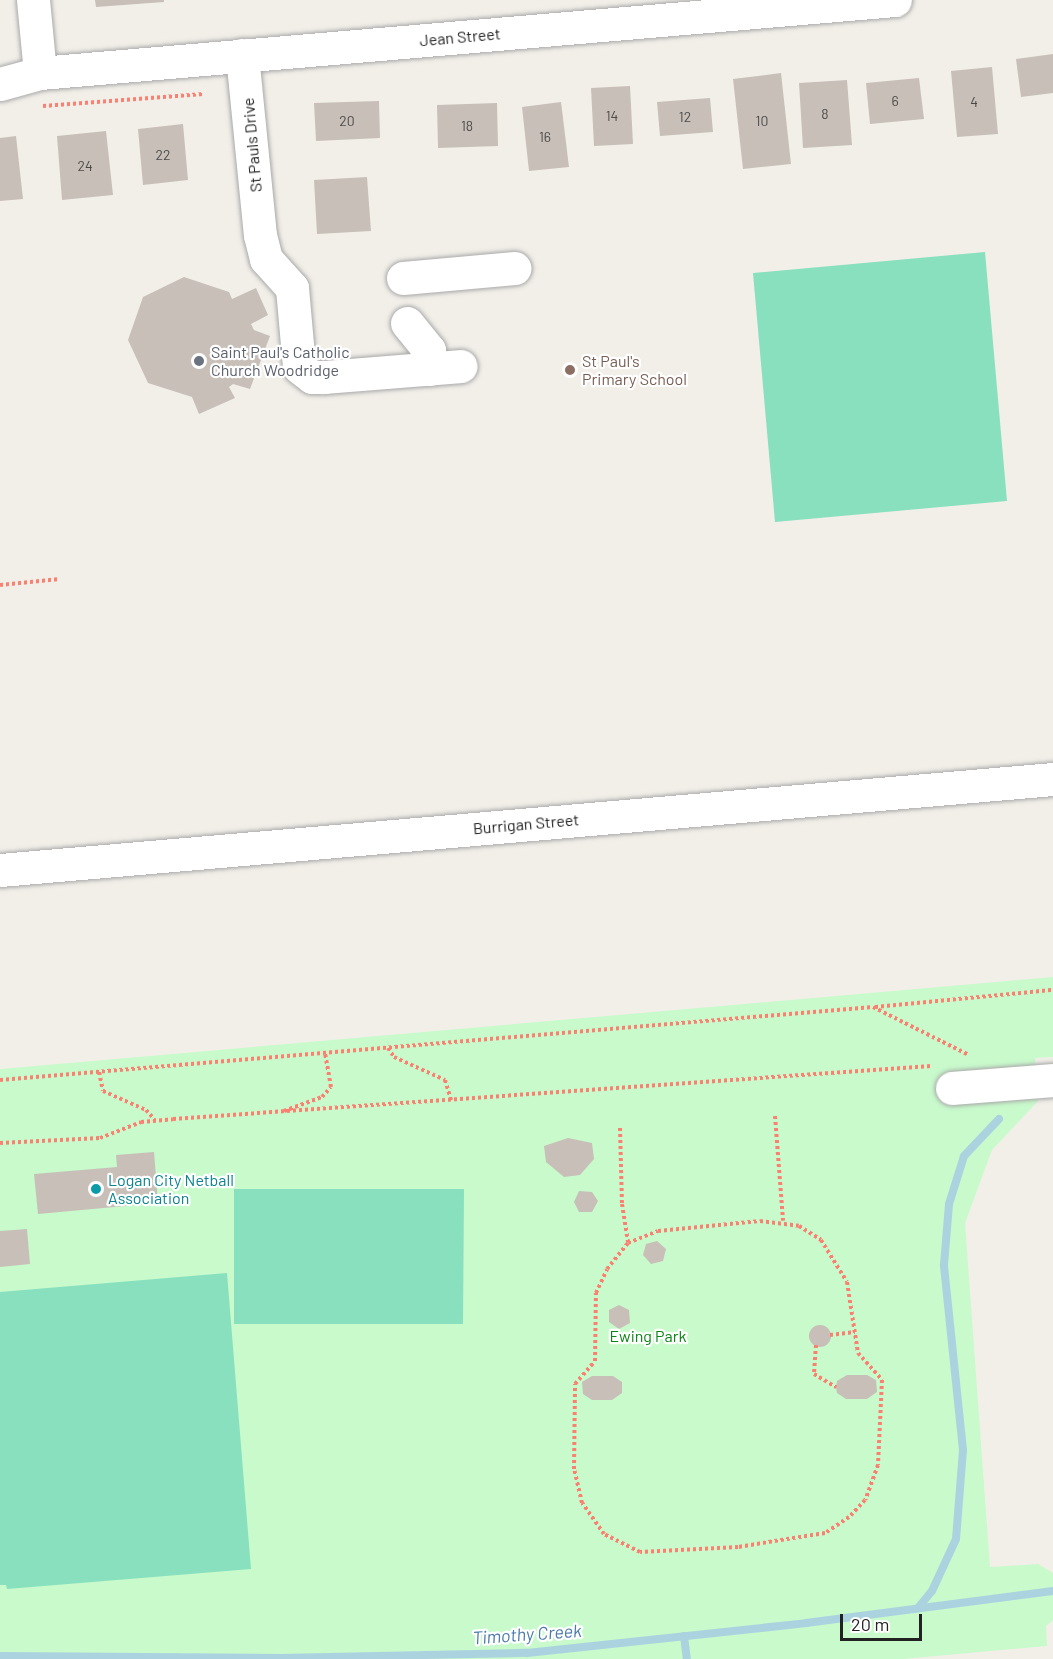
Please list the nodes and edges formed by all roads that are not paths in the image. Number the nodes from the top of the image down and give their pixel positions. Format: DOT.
graph roads {
  1 [pos="33,0"];
  2 [pos="895,0"];
  3 [pos="242,55"];
  4 [pos="16,75"];
  5 [pos="515,268"];
  6 [pos="403,278"];
  7 [pos="407,323"];
  8 [pos="1053,779"];
  9 [pos="0,870"];
  10 [pos="944,1077"];
  11 [pos="1053,1080"];
  1 -- 4 [label="street"];
  2 -- 3 [label="street, Jean Street"];
  3 -- 4 [label="street, Jean Street"];
  3 -- 7 [label="street, St Pauls Drive"];
  5 -- 6 [label="street"];
  8 -- 9 [label="street, Burrigan Street"];
  10 -- 11 [label="street"];
}
